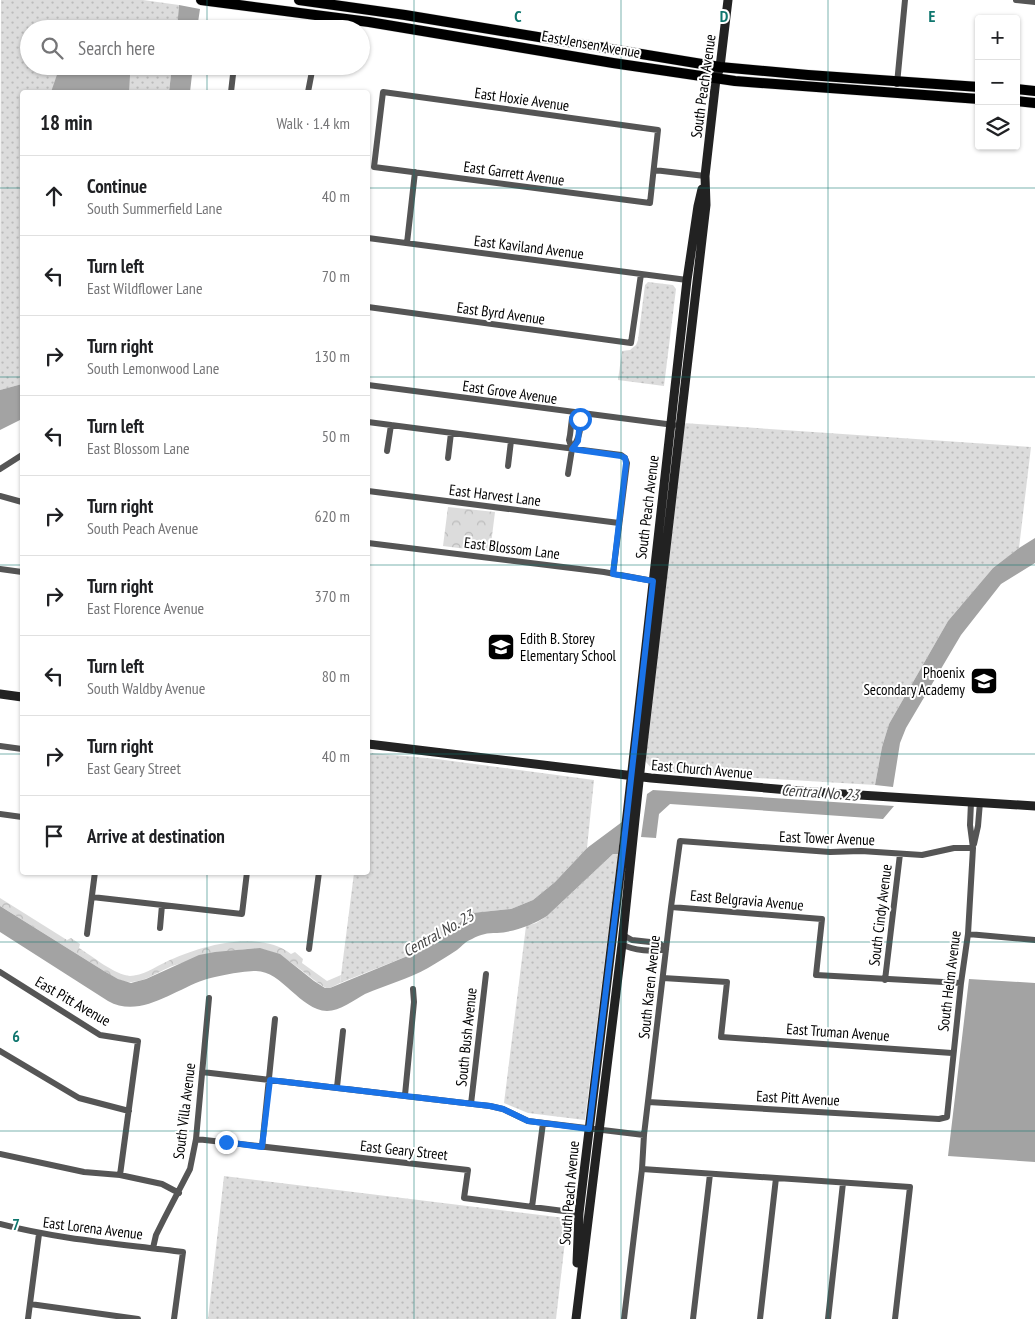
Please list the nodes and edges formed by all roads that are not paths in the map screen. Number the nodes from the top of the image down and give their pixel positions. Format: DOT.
graph roads {
  1 [pos="201,0"];
  2 [pos="299,0"];
  3 [pos="728,0"];
  4 [pos="905,0"];
  5 [pos="1016,0"];
  6 [pos="1035,2"];
  7 [pos="348,20"];
  8 [pos="370,23"];
  9 [pos="720,67"];
  10 [pos="233,75"];
  11 [pos="311,75"];
  12 [pos="716,79"];
  13 [pos="897,81"];
  14 [pos="975,87"];
  15 [pos="1020,89"];
  16 [pos="231,90"];
  17 [pos="308,90"];
  18 [pos="1035,90"];
  19 [pos="896,93"];
  20 [pos="975,99"];
  21 [pos="1020,101"];
  22 [pos="1035,103"];
  23 [pos="374,167"];
  24 [pos="654,170"];
  25 [pos="415,172"];
  26 [pos="705,176"];
  27 [pos="370,238"];
  28 [pos="407,243"];
  29 [pos="641,274"];
  30 [pos="688,280"];
  31 [pos="370,307"];
  32 [pos="370,385"];
  33 [pos="577,413"];
  34 [pos="370,422"];
  35 [pos="391,425"];
  36 [pos="676,425"];
  37 [pos="571,428"];
  38 [pos="579,429"];
  39 [pos="451,433"];
  40 [pos="511,441"];
  41 [pos="572,449"];
  42 [pos="387,451"];
  43 [pos="20,456"];
  44 [pos="448,458"];
  45 [pos="508,466"];
  46 [pos="0,469"];
  47 [pos="568,474"];
  48 [pos="370,491"];
  49 [pos="0,496"];
  50 [pos="20,501"];
  51 [pos="619,523"];
  52 [pos="370,543"];
  53 [pos="0,569"];
  54 [pos="20,572"];
  55 [pos="613,574"];
  56 [pos="653,581"];
  57 [pos="649,615"];
  58 [pos="650,685"];
  59 [pos="0,694"];
  60 [pos="20,697"];
  61 [pos="370,744"];
  62 [pos="0,746"];
  63 [pos="20,749"];
  64 [pos="635,776"];
  65 [pos="975,802"];
  66 [pos="1035,806"];
  67 [pos="0,814"];
  68 [pos="20,817"];
  69 [pos="630,822"];
  70 [pos="680,841"];
  71 [pos="973,848"];
  72 [pos="900,854"];
  73 [pos="95,875"];
  74 [pos="247,875"];
  75 [pos="319,875"];
  76 [pos="619,881"];
  77 [pos="92,897"];
  78 [pos="162,905"];
  79 [pos="670,906"];
  80 [pos="160,928"];
  81 [pos="87,934"];
  82 [pos="968,934"];
  83 [pos="622,939"];
  84 [pos="1035,940"];
  85 [pos="309,949"];
  86 [pos="666,949"];
  87 [pos="0,972"];
  88 [pos="486,974"];
  89 [pos="663,978"];
  90 [pos="885,980"];
  91 [pos="960,983"];
  92 [pos="413,989"];
  93 [pos="209,998"];
  94 [pos="275,1020"];
  95 [pos="343,1031"];
  96 [pos="0,1050"];
  97 [pos="952,1053"];
  98 [pos="202,1072"];
  99 [pos="270,1080"];
  100 [pos="336,1088"];
  101 [pos="405,1095"];
  102 [pos="648,1102"];
  103 [pos="471,1104"];
  104 [pos="129,1111"];
  105 [pos="946,1117"];
  106 [pos="543,1123"];
  107 [pos="593,1130"];
  108 [pos="644,1135"];
  109 [pos="196,1139"];
  110 [pos="262,1147"];
  111 [pos="0,1154"];
  112 [pos="642,1169"];
  113 [pos="710,1174"];
  114 [pos="120,1176"];
  115 [pos="776,1178"];
  116 [pos="843,1183"];
  117 [pos="179,1193"];
  118 [pos="532,1207"];
  119 [pos="579,1213"];
  120 [pos="0,1224"];
  121 [pos="39,1234"];
  122 [pos="153,1248"];
  123 [pos="30,1304"];
  124 [pos="28,1319"];
  125 [pos="138,1319"];
  126 [pos="174,1319"];
  127 [pos="574,1319"];
  128 [pos="624,1319"];
  129 [pos="693,1319"];
  130 [pos="760,1319"];
  131 [pos="828,1319"];
  132 [pos="894,1319"];
  1 -- 7 [label="main road, East Jensen Avenue"];
  2 -- 9 [label="main road, East Jensen Avenue"];
  3 -- 9 [label="street, South Peach Avenue"];
  4 -- 13 [label="street"];
  5 -- 6 [label="street"];
  8 -- 12 [label="main road, East Jensen Avenue"];
  9 -- 12 [label="street, South Peach Avenue"];
  9 -- 13 [label="main road, East Jensen Avenue"];
  10 -- 16 [label="street"];
  11 -- 17 [label="street"];
  12 -- 19 [label="main road, East Jensen Avenue"];
  12 -- 26 [label="street, South Peach Avenue"];
  13 -- 14 [label="main road, East Jensen Avenue"];
  13 -- 19 [label="street"];
  15 -- 18 [label="main road"];
  19 -- 20 [label="main road, East Jensen Avenue"];
  21 -- 22 [label="main road"];
  23 -- 24 [label="street, East Hoxie Avenue"];
  23 -- 25 [label="street, East Garrett Avenue"];
  24 -- 25 [label="street, East Garrett Avenue"];
  24 -- 26 [label="street"];
  25 -- 28 [label="street"];
  26 -- 30 [label="street, South Peach Avenue"];
  26 -- 36 [label="street, South Peach Avenue"];
  27 -- 28 [label="street, East Kaviland Avenue"];
  28 -- 29 [label="street, East Kaviland Avenue"];
  29 -- 30 [label="street, East Kaviland Avenue"];
  29 -- 31 [label="street, East Byrd Avenue"];
  30 -- 36 [label="street, South Peach Avenue"];
  32 -- 33 [label="street, East Grove Avenue"];
  33 -- 36 [label="street, East Grove Avenue"];
  33 -- 37 [label="street"];
  33 -- 38 [label="street"];
  34 -- 35 [label="street"];
  35 -- 39 [label="street"];
  35 -- 42 [label="street"];
  36 -- 56 [label="street, South Peach Avenue"];
  36 -- 58 [label="street, South Peach Avenue"];
  37 -- 38 [label="street"];
  37 -- 41 [label="street"];
  38 -- 41 [label="street"];
  39 -- 40 [label="street"];
  39 -- 44 [label="street"];
  40 -- 41 [label="street"];
  40 -- 45 [label="street"];
  41 -- 47 [label="street"];
  41 -- 51 [label="street"];
  43 -- 46 [label="street"];
  48 -- 51 [label="street, East Harvest Lane"];
  49 -- 50 [label="street"];
  51 -- 55 [label="street"];
  52 -- 55 [label="street, East Blossom Lane"];
  53 -- 54 [label="street"];
  55 -- 56 [label="street, East Blossom Lane"];
  56 -- 57 [label="street, South Peach Avenue"];
  57 -- 58 [label="street"];
  57 -- 64 [label="street, South Peach Avenue"];
  58 -- 64 [label="street, South Peach Avenue"];
  59 -- 60 [label="street"];
  61 -- 64 [label="street, East Church Avenue"];
  62 -- 63 [label="street"];
  64 -- 65 [label="street, East Church Avenue"];
  64 -- 69 [label="street, South Peach Avenue"];
  65 -- 66 [label="street, East Church Avenue"];
  65 -- 71 [label="street, South Helm Avenue"];
  67 -- 68 [label="street"];
  69 -- 76 [label="street, South Peach Avenue"];
  69 -- 83 [label="street, South Peach Avenue"];
  70 -- 72 [label="street, East Tower Avenue"];
  70 -- 79 [label="street, South Karen Avenue"];
  71 -- 72 [label="street, East Tower Avenue"];
  71 -- 82 [label="street, South Helm Avenue"];
  72 -- 90 [label="street, South Cindy Avenue"];
  73 -- 77 [label="street"];
  74 -- 78 [label="street"];
  75 -- 85 [label="street"];
  76 -- 83 [label="street"];
  76 -- 107 [label="street, South Peach Avenue"];
  77 -- 78 [label="street"];
  77 -- 81 [label="street"];
  78 -- 80 [label="street"];
  79 -- 86 [label="street, South Karen Avenue"];
  79 -- 90 [label="street, East Belgravia Avenue"];
  82 -- 84 [label="street"];
  82 -- 91 [label="street, South Helm Avenue"];
  83 -- 86 [label="street"];
  83 -- 107 [label="street, South Peach Avenue"];
  86 -- 89 [label="street, South Karen Avenue"];
  87 -- 104 [label="street, East Pitt Avenue"];
  88 -- 103 [label="street, South Bush Avenue"];
  89 -- 97 [label="street, East Truman Avenue"];
  89 -- 102 [label="street, South Karen Avenue"];
  90 -- 91 [label="street"];
  91 -- 97 [label="street, South Helm Avenue"];
  92 -- 101 [label="street"];
  93 -- 98 [label="street, South Villa Avenue"];
  94 -- 99 [label="street"];
  95 -- 100 [label="street"];
  96 -- 104 [label="street"];
  97 -- 105 [label="street, South Helm Avenue"];
  98 -- 99 [label="street"];
  98 -- 109 [label="street, South Villa Avenue"];
  99 -- 100 [label="street"];
  99 -- 110 [label="street"];
  100 -- 101 [label="street"];
  101 -- 103 [label="street"];
  102 -- 105 [label="street, East Pitt Avenue"];
  102 -- 108 [label="street, South Karen Avenue"];
  103 -- 106 [label="street"];
  104 -- 114 [label="street"];
  106 -- 107 [label="street"];
  106 -- 118 [label="street"];
  107 -- 108 [label="street"];
  107 -- 119 [label="street, South Peach Avenue"];
  107 -- 127 [label="street, South Peach Avenue"];
  108 -- 112 [label="street, South Karen Avenue"];
  109 -- 110 [label="street, East Geary Street"];
  109 -- 117 [label="street, South Villa Avenue"];
  110 -- 118 [label="street, East Geary Street"];
  111 -- 114 [label="street"];
  112 -- 113 [label="street"];
  112 -- 128 [label="street, South Karen Avenue"];
  113 -- 115 [label="street"];
  113 -- 129 [label="street"];
  114 -- 117 [label="street"];
  115 -- 116 [label="street"];
  115 -- 130 [label="street"];
  116 -- 131 [label="street"];
  116 -- 132 [label="street"];
  117 -- 122 [label="street, South Villa Avenue"];
  118 -- 119 [label="street, East Geary Street"];
  119 -- 127 [label="street, South Peach Avenue"];
  120 -- 121 [label="street, East Lorena Avenue"];
  121 -- 122 [label="street, East Lorena Avenue"];
  121 -- 123 [label="street"];
  122 -- 126 [label="street, East Lorena Avenue"];
  123 -- 124 [label="street"];
  123 -- 125 [label="street"];
}
